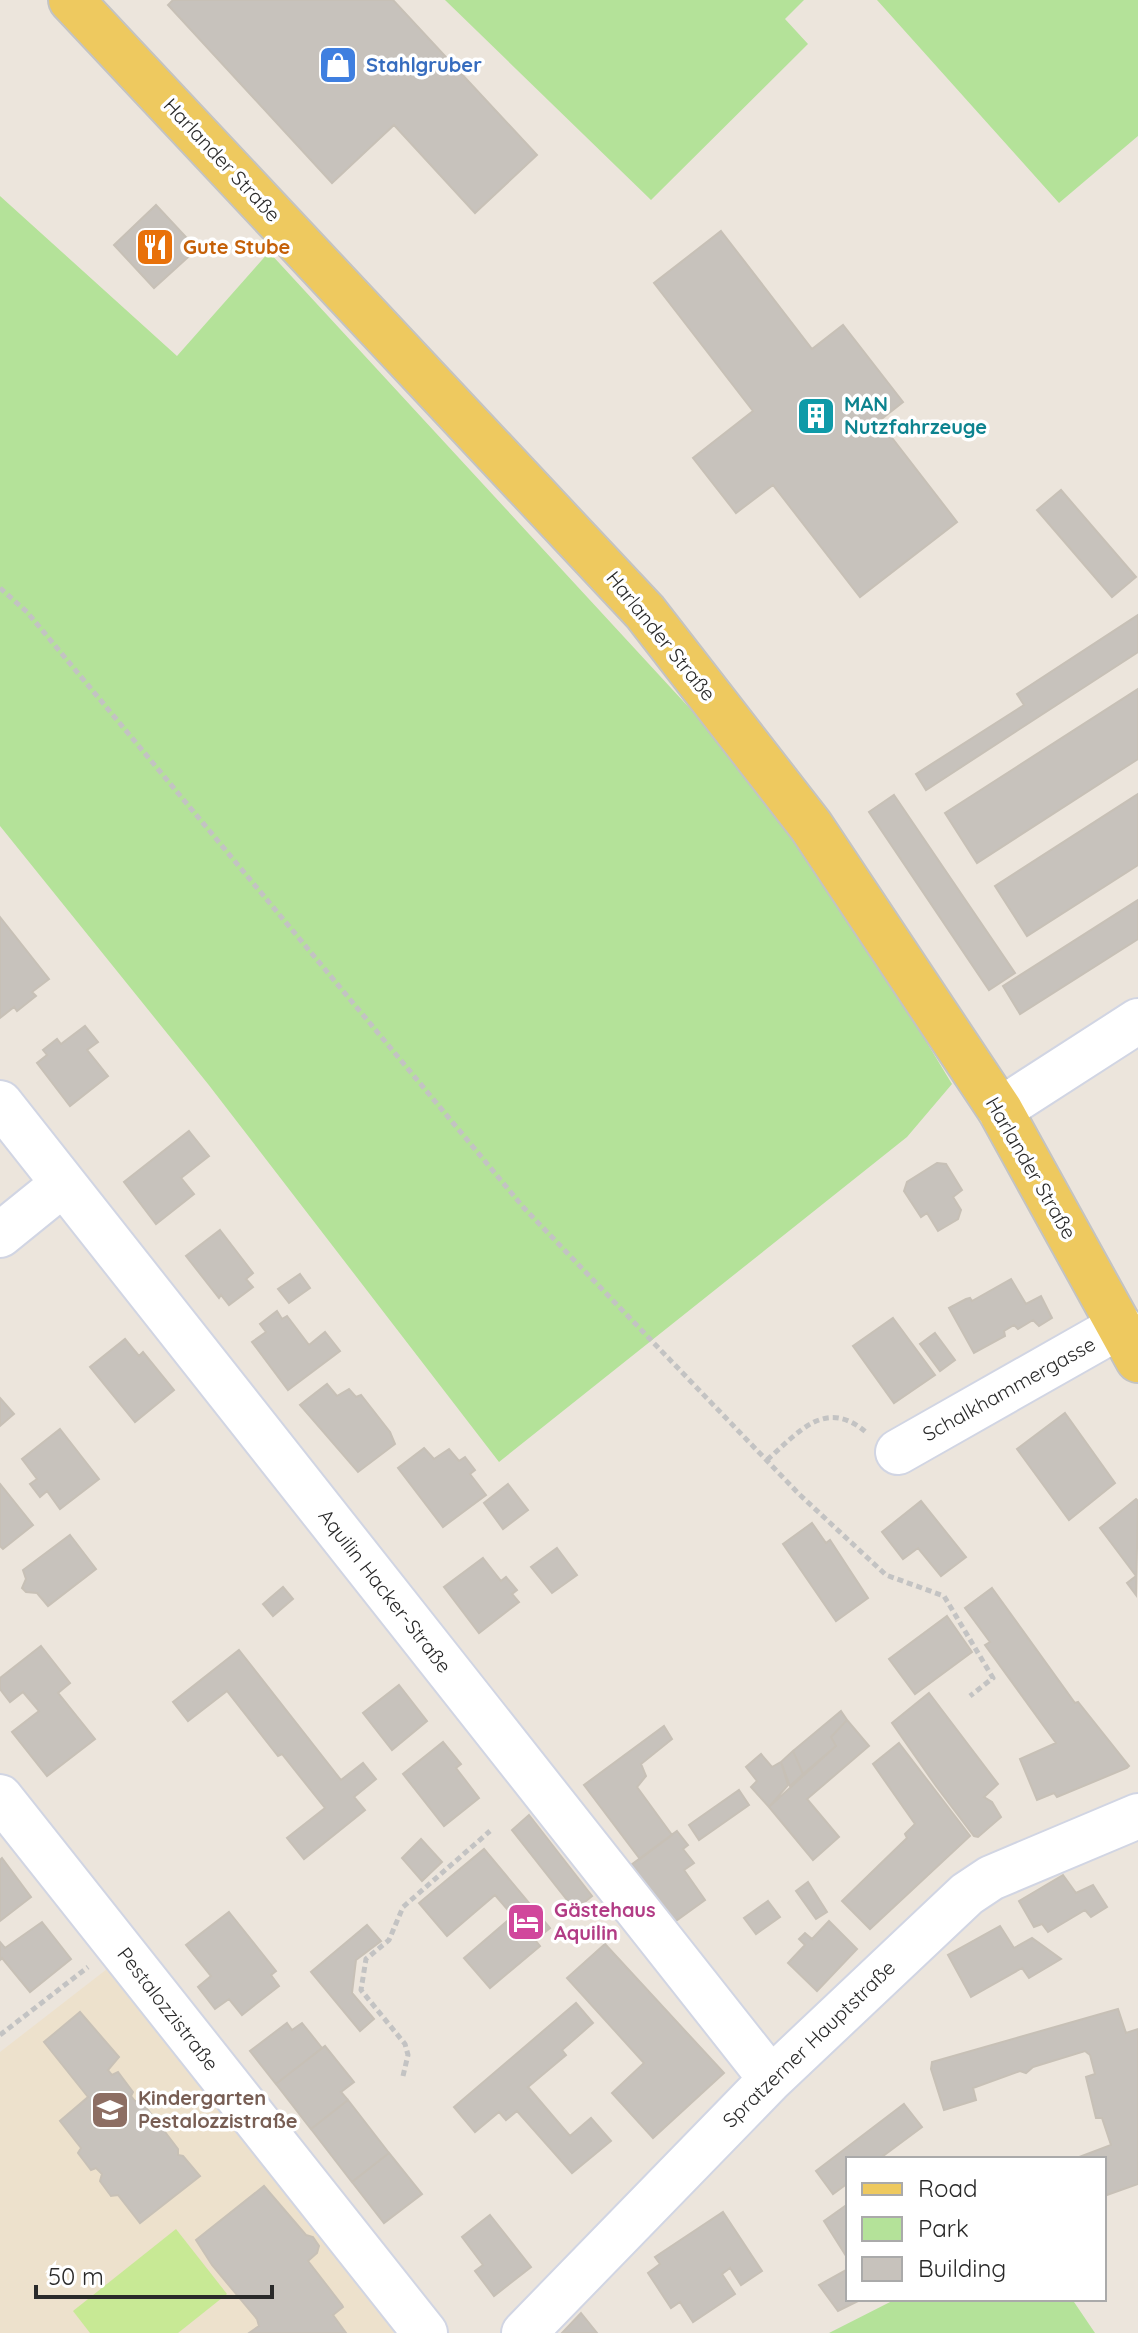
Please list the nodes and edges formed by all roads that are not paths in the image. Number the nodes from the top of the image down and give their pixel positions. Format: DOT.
graph roads {
  1 [pos="71,0"];
  2 [pos="1138,1021"];
  3 [pos="0,1103"];
  4 [pos="1000,1110"];
  5 [pos="63,1184"];
  6 [pos="0,1235"];
  7 [pos="1129,1343"];
  8 [pos="898,1452"];
  9 [pos="0,1797"];
  10 [pos="1138,1816"];
  11 [pos="771,2079"];
  12 [pos="425,2333"];
  13 [pos="524,2333"];
  1 -- 4 [label="main road, Harlander Straße"];
  2 -- 4 [label="street"];
  3 -- 5 [label="street, Aquilin Hacker-Straße"];
  4 -- 7 [label="main road, Harlander Straße"];
  5 -- 6 [label="street"];
  5 -- 11 [label="street, Aquilin Hacker-Straße"];
  7 -- 8 [label="street, Schalkhammergasse"];
  9 -- 12 [label="street, Pestalozzistraße"];
  10 -- 11 [label="street, Spratzerner Hauptstraße"];
  11 -- 13 [label="street, Spratzerner Hauptstraße"];
}
